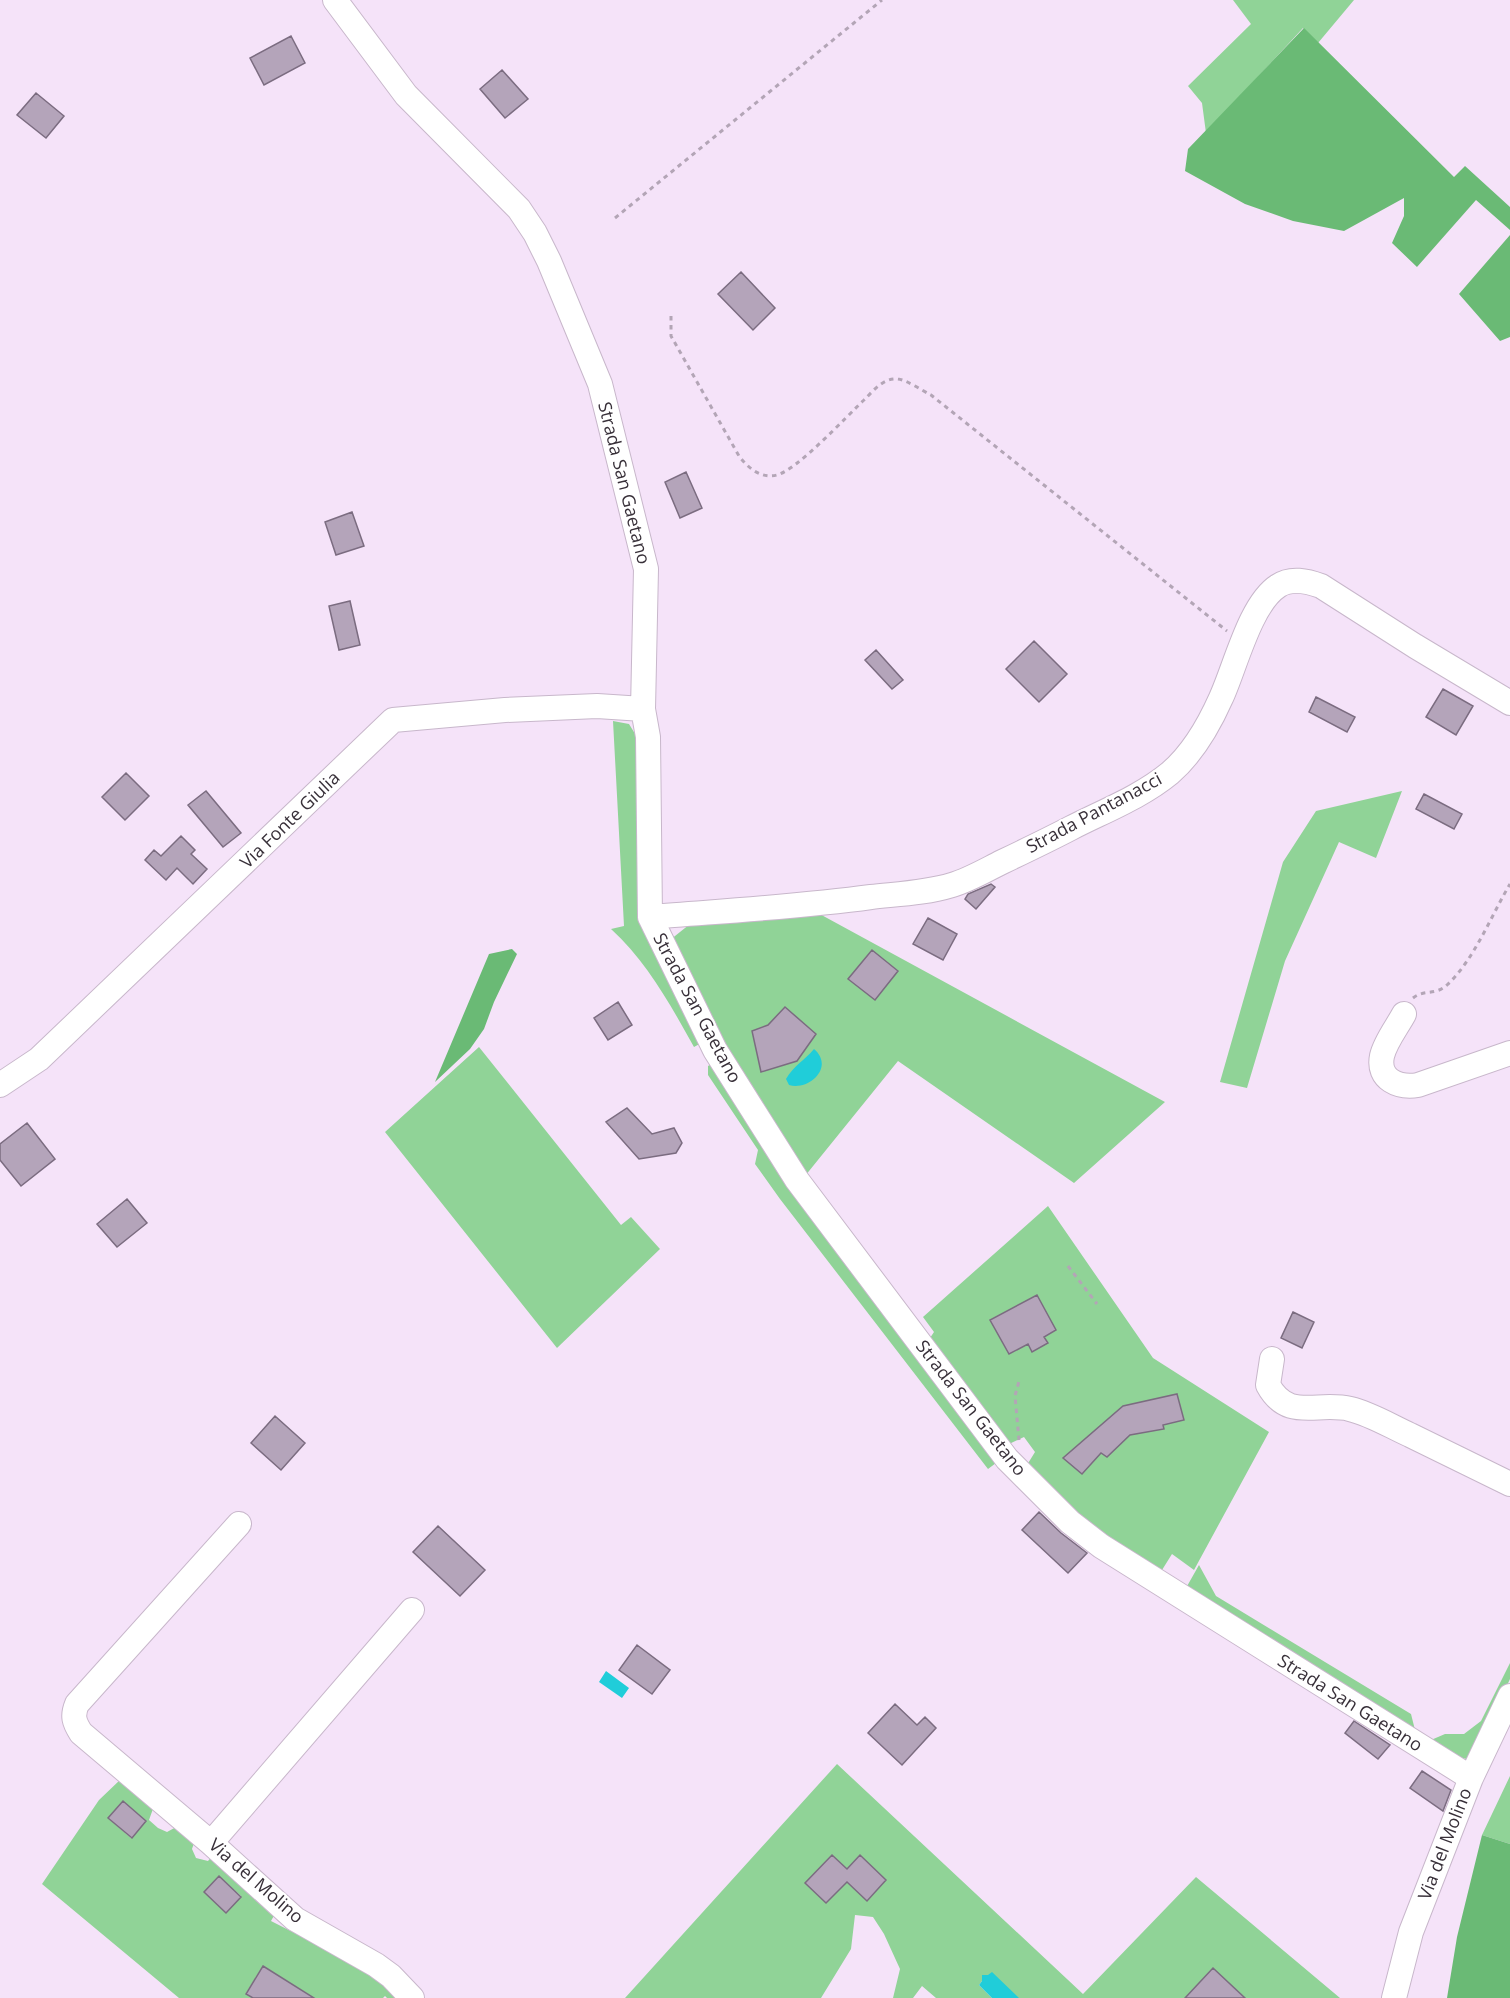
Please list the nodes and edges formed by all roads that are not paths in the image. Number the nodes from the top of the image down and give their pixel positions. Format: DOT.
graph roads {
  1 [pos="335,0"];
  2 [pos="1510,703"];
  3 [pos="643,709"];
  4 [pos="650,917"];
  5 [pos="1404,1014"];
  6 [pos="1510,1053"];
  7 [pos="0,1085"];
  8 [pos="1272,1359"];
  9 [pos="1510,1484"];
  10 [pos="239,1524"];
  11 [pos="412,1610"];
  12 [pos="1510,1696"];
  13 [pos="1471,1778"];
  14 [pos="211,1843"];
  15 [pos="412,1998"];
  16 [pos="1394,1998"];
  1 -- 3 [label="street, Strada San Gaetano"];
  2 -- 4 [label="street, Strada Pantanacci"];
  3 -- 4 [label="street, Strada San Gaetano"];
  3 -- 7 [label="street, Via Fonte Giulia"];
  4 -- 13 [label="street, Strada San Gaetano"];
  5 -- 6 [label="street"];
  8 -- 9 [label="street"];
  10 -- 14 [label="street, Via del Molino"];
  11 -- 14 [label="street"];
  12 -- 13 [label="street, Via del Molino"];
  13 -- 16 [label="street, Via del Molino"];
  14 -- 15 [label="street, Via del Molino"];
}
